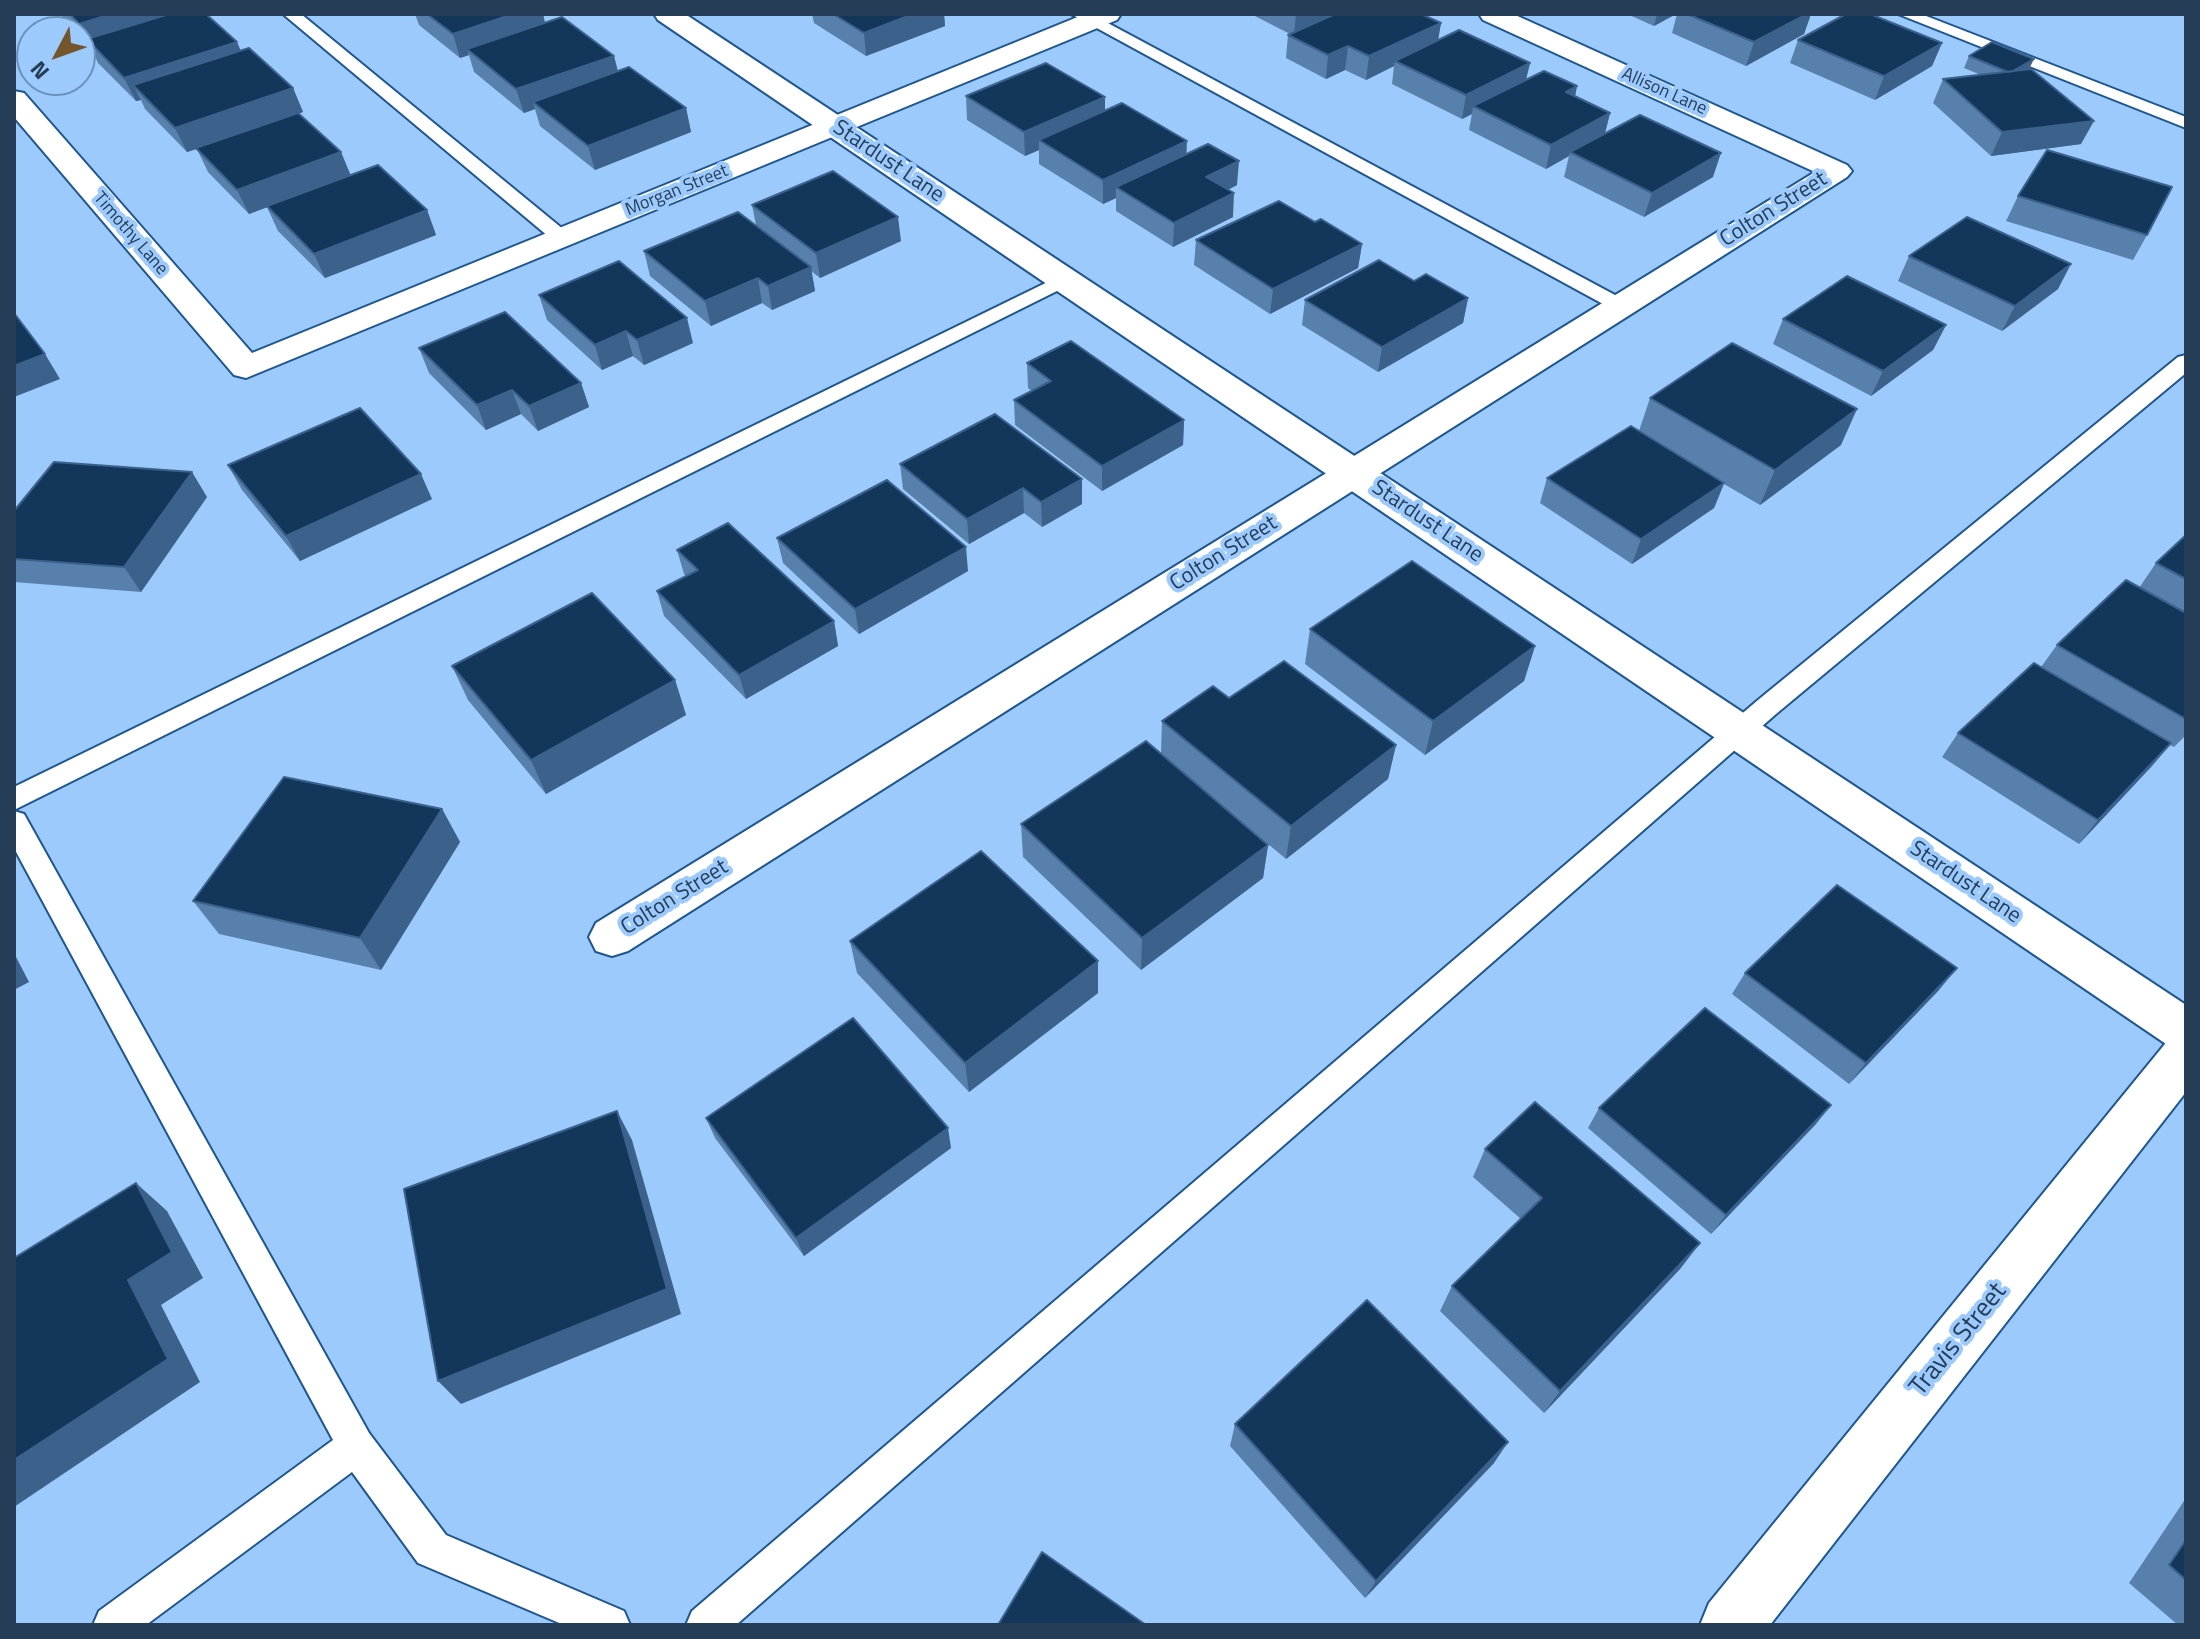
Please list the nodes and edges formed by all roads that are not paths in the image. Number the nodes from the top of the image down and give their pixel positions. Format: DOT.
graph roads {
  1 [pos="291,14"];
  2 [pos="667,14"];
  3 [pos="1492,14"];
  4 [pos="1906,14"];
  5 [pos="1093,16"];
  6 [pos="14,99"];
  7 [pos="2186,123"];
  8 [pos="835,126"];
  9 [pos="1837,171"];
  10 [pos="562,238"];
  11 [pos="1064,280"];
  12 [pos="1621,306"];
  13 [pos="2186,362"];
  14 [pos="246,368"];
  15 [pos="1353,473"];
  16 [pos="1739,731"];
  17 [pos="14,799"];
  18 [pos="14,822"];
  19 [pos="612,937"];
  20 [pos="2186,1031"];
  21 [pos="2186,1054"];
  22 [pos="356,1446"];
  23 [pos="113,1625"];
  24 [pos="610,1625"];
  25 [pos="706,1625"];
  26 [pos="1731,1625"];
  1 -- 10 [label="lane"];
  2 -- 8 [label="street, Stardust Lane"];
  3 -- 9 [label="street, Allison Lane"];
  4 -- 7 [label="lane"];
  5 -- 8 [label="street, Morgan Street"];
  5 -- 12 [label="lane"];
  6 -- 14 [label="street, Timothy Lane"];
  8 -- 10 [label="street, Morgan Street"];
  8 -- 11 [label="street, Stardust Lane"];
  9 -- 12 [label="street, Colton Street"];
  10 -- 14 [label="street, Morgan Street"];
  11 -- 15 [label="street, Stardust Lane"];
  11 -- 17 [label="lane"];
  12 -- 15 [label="street, Colton Street"];
  13 -- 16 [label="lane"];
  15 -- 16 [label="street, Stardust Lane"];
  15 -- 19 [label="street, Colton Street"];
  16 -- 20 [label="street, Stardust Lane"];
  16 -- 25 [label="lane"];
  18 -- 22 [label="lane"];
  21 -- 26 [label="street, Travis Street"];
  22 -- 23 [label="lane"];
  22 -- 24 [label="lane"];
}
